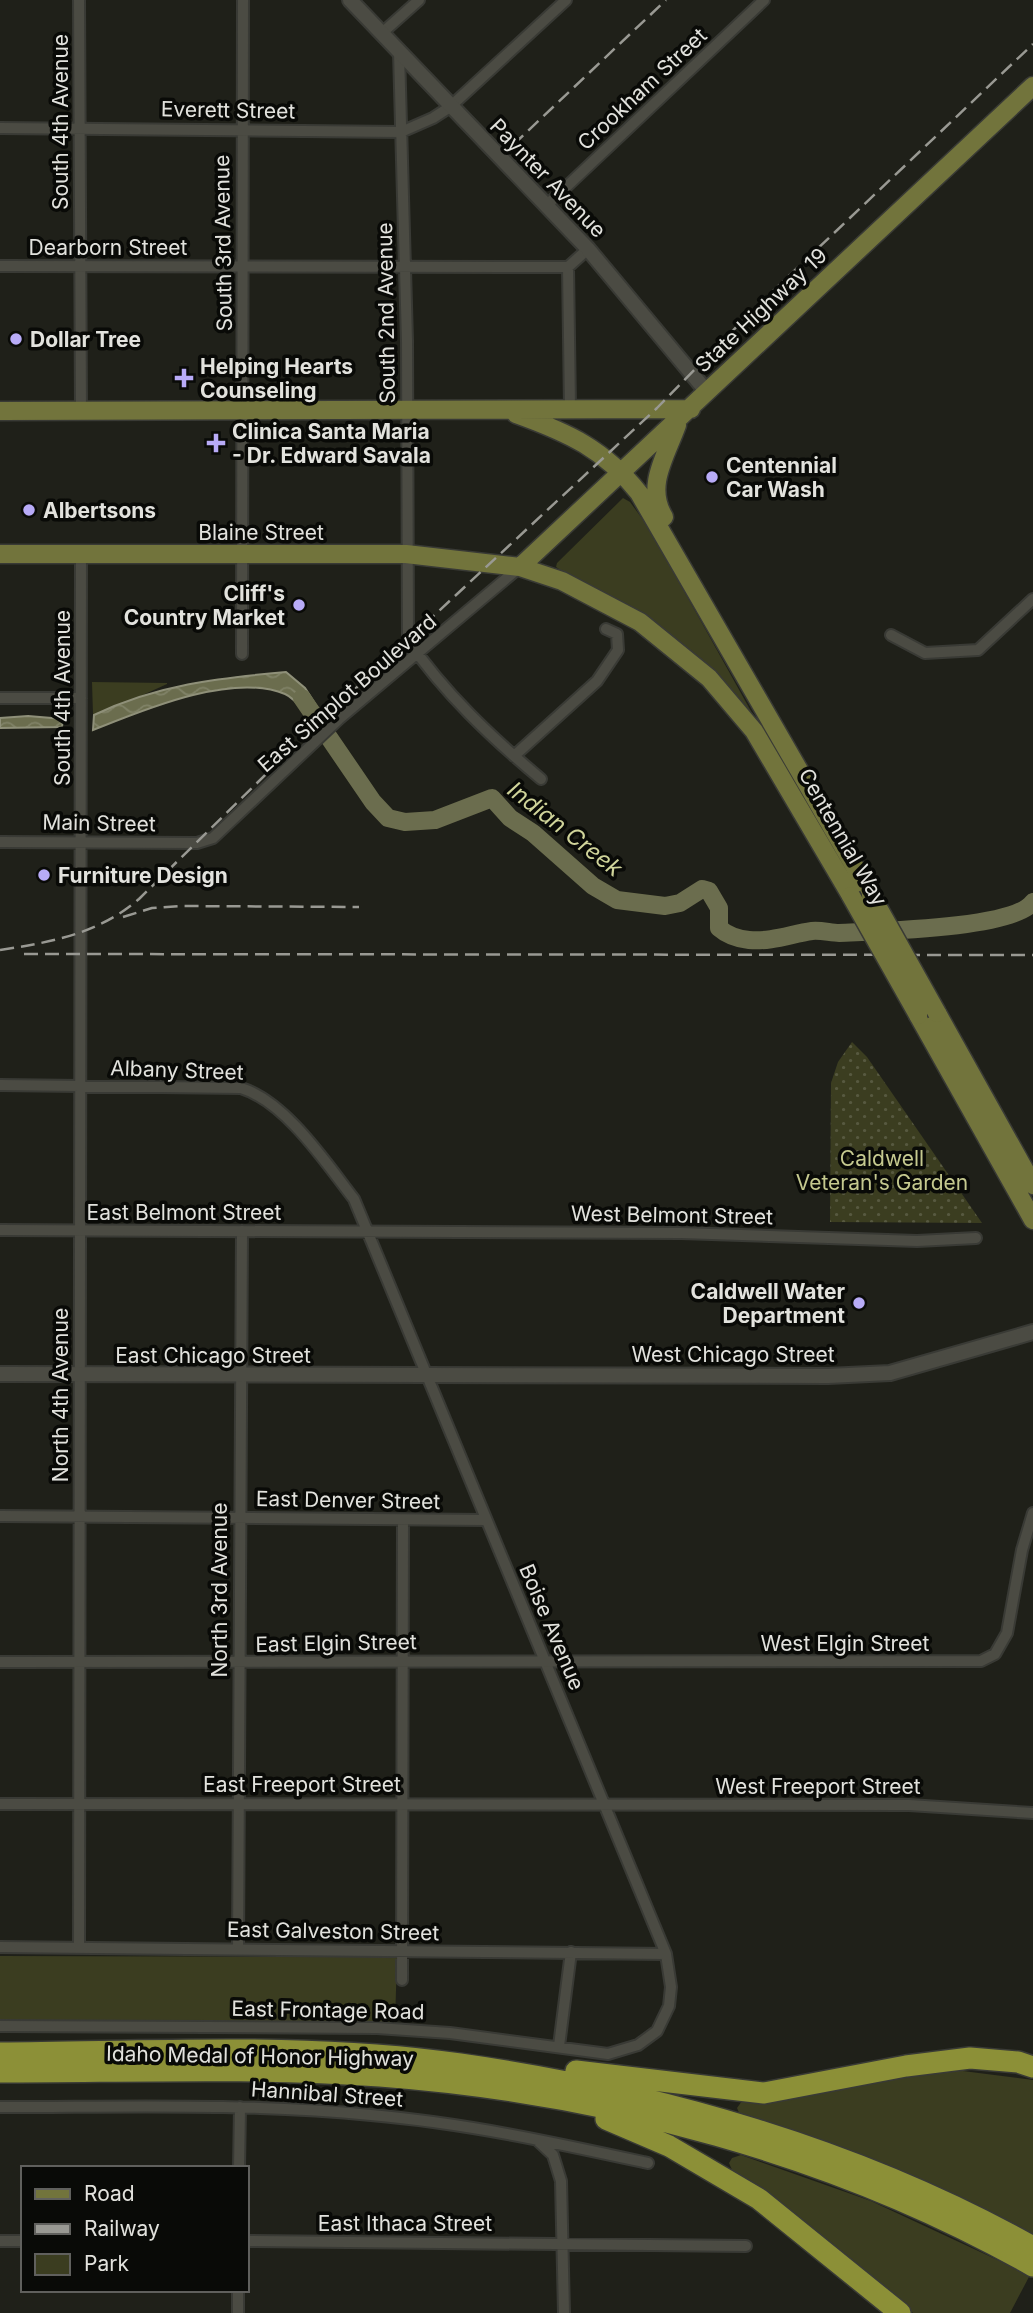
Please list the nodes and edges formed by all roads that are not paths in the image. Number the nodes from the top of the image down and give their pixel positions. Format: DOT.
graph roads {
  1 [pos="79,0"];
  2 [pos="243,0"];
  3 [pos="350,0"];
  4 [pos="419,0"];
  5 [pos="566,0"];
  6 [pos="764,0"];
  7 [pos="382,33"];
  8 [pos="399,52"];
  9 [pos="1033,86"];
  10 [pos="450,107"];
  11 [pos="0,128"];
  12 [pos="78,128"];
  13 [pos="241,128"];
  14 [pos="401,132"];
  15 [pos="547,205"];
  16 [pos="588,250"];
  17 [pos="0,266"];
  18 [pos="81,266"];
  19 [pos="406,266"];
  20 [pos="243,267"];
  21 [pos="568,267"];
  22 [pos="707,393"];
  23 [pos="570,408"];
  24 [pos="507,410"];
  25 [pos="0,411"];
  26 [pos="81,411"];
  27 [pos="242,412"];
  28 [pos="407,412"];
  29 [pos="685,415"];
  30 [pos="623,473"];
  31 [pos="0,554"];
  32 [pos="81,554"];
  33 [pos="243,554"];
  34 [pos="407,554"];
  35 [pos="520,567"];
  36 [pos="1033,599"];
  37 [pos="606,629"];
  38 [pos="891,635"];
  39 [pos="242,654"];
  40 [pos="417,654"];
  41 [pos="746,678"];
  42 [pos="0,698"];
  43 [pos="81,698"];
  44 [pos="514,756"];
  45 [pos="541,779"];
  46 [pos="0,842"];
  47 [pos="80,842"];
  48 [pos="197,843"];
  49 [pos="0,1085"];
  50 [pos="80,1085"];
  51 [pos="1033,1185"];
  52 [pos="1033,1220"];
  53 [pos="0,1230"];
  54 [pos="80,1230"];
  55 [pos="242,1231"];
  56 [pos="368,1232"];
  57 [pos="976,1238"];
  58 [pos="1033,1332"];
  59 [pos="0,1374"];
  60 [pos="80,1375"];
  61 [pos="426,1375"];
  62 [pos="239,1376"];
  63 [pos="1033,1513"];
  64 [pos="0,1516"];
  65 [pos="79,1516"];
  66 [pos="239,1518"];
  67 [pos="403,1520"];
  68 [pos="486,1520"];
  69 [pos="0,1662"];
  70 [pos="79,1662"];
  71 [pos="401,1662"];
  72 [pos="547,1663"];
  73 [pos="238,1664"];
  74 [pos="603,1803"];
  75 [pos="0,1804"];
  76 [pos="79,1804"];
  77 [pos="238,1804"];
  78 [pos="404,1804"];
  79 [pos="1033,1813"];
  80 [pos="0,1947"];
  81 [pos="79,1948"];
  82 [pos="239,1949"];
  83 [pos="404,1952"];
  84 [pos="571,1952"];
  85 [pos="666,1954"];
  86 [pos="402,1980"];
  87 [pos="0,2026"];
  88 [pos="649,2037"];
  89 [pos="559,2046"];
  90 [pos="0,2053"];
  91 [pos="459,2063"];
  92 [pos="1033,2067"];
  93 [pos="0,2072"];
  94 [pos="569,2101"];
  95 [pos="0,2107"];
  96 [pos="240,2107"];
  97 [pos="536,2139"];
  98 [pos="648,2163"];
  99 [pos="239,2166"];
  100 [pos="0,2241"];
  101 [pos="21,2241"];
  102 [pos="248,2241"];
  103 [pos="563,2242"];
  104 [pos="746,2246"];
  105 [pos="1033,2247"];
  106 [pos="1033,2266"];
  107 [pos="238,2292"];
  108 [pos="238,2313"];
  109 [pos="564,2313"];
  110 [pos="900,2313"];
  1 -- 12 [label="street, South 4th Avenue"];
  2 -- 13 [label="street, South 3rd Avenue"];
  3 -- 7 [label="street, Paynter Avenue"];
  4 -- 7 [label="street"];
  5 -- 10 [label="street, Everett Street"];
  6 -- 15 [label="street, Crookham Street"];
  7 -- 8 [label="street, Paynter Avenue"];
  8 -- 10 [label="street, Paynter Avenue"];
  8 -- 14 [label="street, South 2nd Avenue"];
  9 -- 22 [label="main road, State Highway 19"];
  10 -- 14 [label="street, Everett Street"];
  10 -- 15 [label="street, Paynter Avenue"];
  11 -- 12 [label="street, Everett Street"];
  12 -- 13 [label="street, Everett Street"];
  12 -- 18 [label="street, South 4th Avenue"];
  13 -- 14 [label="street, Everett Street"];
  13 -- 20 [label="street, South 3rd Avenue"];
  14 -- 19 [label="street, South 2nd Avenue"];
  15 -- 16 [label="street, Paynter Avenue"];
  16 -- 21 [label="street"];
  16 -- 22 [label="street, Paynter Avenue"];
  17 -- 18 [label="street, Dearborn Street"];
  18 -- 20 [label="street, Dearborn Street"];
  18 -- 26 [label="street, South 4th Avenue"];
  19 -- 20 [label="street, Dearborn Street"];
  19 -- 21 [label="street, Dearborn Street"];
  19 -- 28 [label="street, South 2nd Avenue"];
  20 -- 27 [label="street, South 3rd Avenue"];
  21 -- 23 [label="street"];
  22 -- 29 [label="main road, State Highway 19"];
  23 -- 24 [label="main road"];
  23 -- 29 [label="main road"];
  24 -- 28 [label="main road"];
  24 -- 30 [label="main road, Centennial Way"];
  25 -- 26 [label="main road"];
  26 -- 27 [label="main road"];
  27 -- 28 [label="main road"];
  27 -- 33 [label="street, South 3rd Avenue"];
  28 -- 34 [label="street, South 2nd Avenue"];
  29 -- 30 [label="main road, State Highway 19"];
  29 -- 41 [label="main road"];
  30 -- 35 [label="main road, State Highway 19"];
  30 -- 41 [label="main road, Centennial Way"];
  31 -- 32 [label="main road, Blaine Street"];
  32 -- 33 [label="main road, Blaine Street"];
  32 -- 43 [label="street, South 4th Avenue"];
  33 -- 34 [label="main road, Blaine Street"];
  33 -- 39 [label="street, South 3rd Avenue"];
  34 -- 35 [label="main road, Blaine Street"];
  34 -- 40 [label="street, South 2nd Avenue"];
  35 -- 40 [label="street, East Simplot Boulevard"];
  35 -- 52 [label="main road, Centennial Way, bridge"];
  36 -- 38 [label="street"];
  37 -- 44 [label="street"];
  40 -- 44 [label="street"];
  40 -- 48 [label="street, East Simplot Boulevard"];
  41 -- 51 [label="main road, Centennial Way, bridge"];
  42 -- 43 [label="street"];
  43 -- 47 [label="street, South 4th Avenue"];
  44 -- 45 [label="street"];
  46 -- 47 [label="street, Main Street"];
  47 -- 48 [label="street, Main Street"];
  47 -- 50 [label="street, North 4th Avenue"];
  49 -- 50 [label="street, Albany Street"];
  50 -- 54 [label="street, North 4th Avenue"];
  50 -- 56 [label="street, Albany Street"];
  53 -- 54 [label="street, East Belmont Street"];
  54 -- 55 [label="street, East Belmont Street"];
  54 -- 60 [label="street, North 4th Avenue"];
  55 -- 56 [label="street, East Belmont Street"];
  55 -- 62 [label="street, North 3rd Avenue"];
  56 -- 57 [label="street, West Belmont Street"];
  56 -- 61 [label="street, Boise Avenue"];
  58 -- 61 [label="street, West Chicago Street"];
  59 -- 60 [label="street, East Chicago Street"];
  60 -- 62 [label="street, East Chicago Street"];
  60 -- 65 [label="street, North 4th Avenue"];
  61 -- 62 [label="street, East Chicago Street"];
  61 -- 68 [label="street, Boise Avenue"];
  62 -- 66 [label="street, North 3rd Avenue"];
  63 -- 72 [label="street, West Elgin Street"];
  64 -- 65 [label="street, East Denver Street"];
  65 -- 66 [label="street, East Denver Street"];
  65 -- 70 [label="street, North 4th Avenue"];
  66 -- 67 [label="street, East Denver Street"];
  66 -- 73 [label="street, North 3rd Avenue"];
  67 -- 68 [label="street, East Denver Street"];
  67 -- 71 [label="street"];
  68 -- 72 [label="street, Boise Avenue"];
  69 -- 70 [label="street, East Elgin Street"];
  70 -- 73 [label="street, East Elgin Street"];
  70 -- 76 [label="street, North 4th Avenue"];
  71 -- 72 [label="street, East Elgin Street"];
  71 -- 73 [label="street, East Elgin Street"];
  71 -- 78 [label="street"];
  72 -- 74 [label="street, Boise Avenue"];
  73 -- 77 [label="street, North 3rd Avenue"];
  74 -- 78 [label="street, East Freeport Street"];
  74 -- 79 [label="street, West Freeport Street"];
  74 -- 85 [label="street, Boise Avenue"];
  75 -- 76 [label="street, East Freeport Street"];
  76 -- 77 [label="street, East Freeport Street"];
  76 -- 81 [label="street, North 4th Avenue"];
  77 -- 78 [label="street, East Freeport Street"];
  77 -- 82 [label="street, North 3rd Avenue"];
  78 -- 83 [label="street"];
  80 -- 81 [label="street, East Galveston Street"];
  81 -- 82 [label="street, East Galveston Street"];
  82 -- 83 [label="street, East Galveston Street"];
  83 -- 84 [label="street, East Galveston Street"];
  83 -- 86 [label="street"];
  84 -- 85 [label="street, East Galveston Street"];
  84 -- 89 [label="street"];
  85 -- 88 [label="street, Boise Avenue"];
  87 -- 89 [label="street, East Frontage Road"];
  88 -- 89 [label="street, East Frontage Road"];
  90 -- 91 [label="highway, Idaho Medal of Honor Highway"];
  91 -- 92 [label="highway"];
  91 -- 105 [label="highway, Idaho Medal of Honor Highway"];
  93 -- 94 [label="highway"];
  94 -- 106 [label="highway"];
  94 -- 110 [label="highway"];
  95 -- 96 [label="street, Hannibal Street"];
  96 -- 97 [label="street, Hannibal Street"];
  96 -- 99 [label="street"];
  97 -- 98 [label="street, Hannibal Street"];
  97 -- 103 [label="street"];
  100 -- 101 [label="street"];
  102 -- 103 [label="street, East Ithaca Street"];
  103 -- 104 [label="street, East Ithaca Street"];
  103 -- 109 [label="street"];
  107 -- 108 [label="street"];
}
